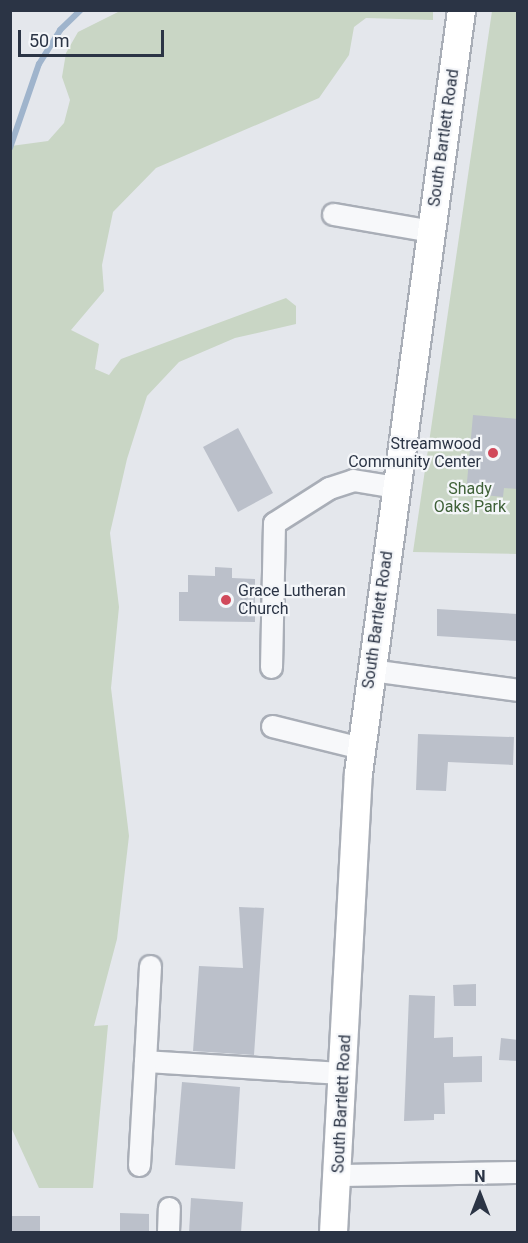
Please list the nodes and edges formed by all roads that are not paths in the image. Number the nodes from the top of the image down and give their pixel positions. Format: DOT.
graph roads {
  1 [pos="461,10"];
  2 [pos="333,214"];
  3 [pos="431,231"];
  4 [pos="396,487"];
  5 [pos="271,667"];
  6 [pos="371,670"];
  7 [pos="518,690"];
  8 [pos="272,726"];
  9 [pos="361,748"];
  10 [pos="150,966"];
  11 [pos="145,1061"];
  12 [pos="343,1073"];
  13 [pos="139,1165"];
  14 [pos="518,1172"];
  15 [pos="338,1175"];
  16 [pos="169,1208"];
  17 [pos="168,1233"];
  18 [pos="333,1233"];
  1 -- 3 [label="main road, South Bartlett Road"];
  2 -- 3 [label="street"];
  3 -- 4 [label="main road, South Bartlett Road"];
  4 -- 5 [label="street"];
  4 -- 6 [label="main road, South Bartlett Road"];
  6 -- 7 [label="street"];
  6 -- 9 [label="main road, South Bartlett Road"];
  8 -- 9 [label="street"];
  9 -- 12 [label="main road, South Bartlett Road"];
  10 -- 11 [label="street"];
  11 -- 12 [label="street"];
  11 -- 13 [label="street"];
  12 -- 15 [label="main road, South Bartlett Road"];
  14 -- 15 [label="street"];
  15 -- 18 [label="main road, South Bartlett Road"];
  16 -- 17 [label="street"];
}
